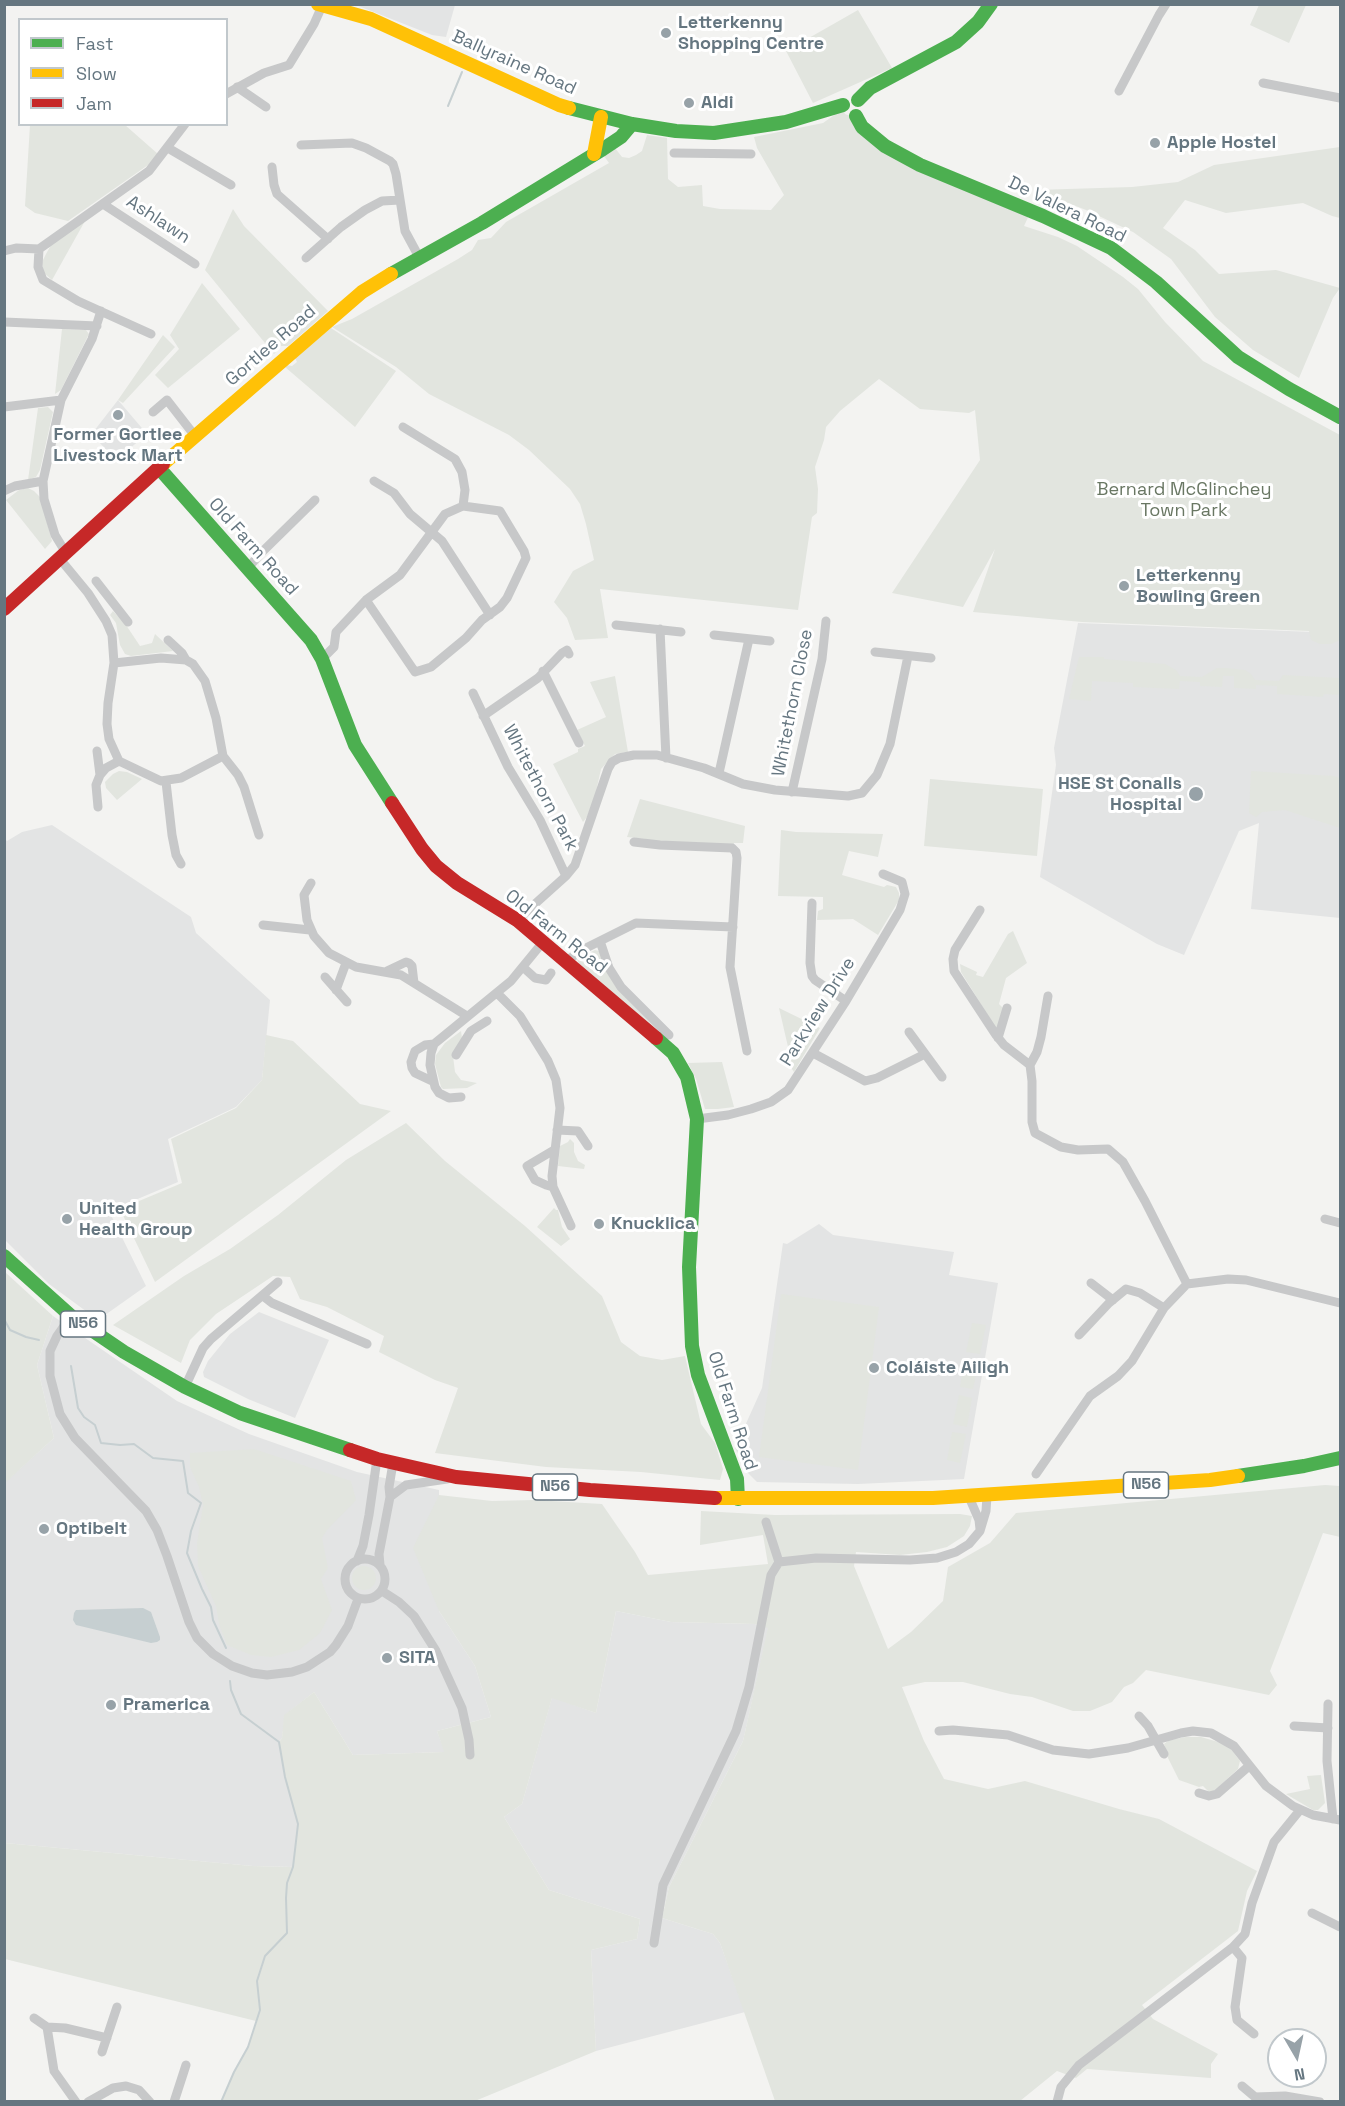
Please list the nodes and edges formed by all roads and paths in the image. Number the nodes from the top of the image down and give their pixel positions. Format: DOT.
graph roads {
  1 [pos="991,4"];
  2 [pos="1166,4"];
  3 [pos="320,5"];
  4 [pos="1263,83"];
  5 [pos="237,87"];
  6 [pos="1119,91"];
  7 [pos="228,93"];
  8 [pos="1341,98"];
  9 [pos="858,100"];
  10 [pos="843,105"];
  11 [pos="266,106"];
  12 [pos="856,116"];
  13 [pos="601,117"];
  14 [pos="632,124"];
  15 [pos="182,126"];
  16 [pos="714,143"];
  17 [pos="301,146"];
  18 [pos="168,148"];
  19 [pos="674,153"];
  20 [pos="594,154"];
  21 [pos="751,154"];
  22 [pos="272,167"];
  23 [pos="231,184"];
  24 [pos="400,200"];
  25 [pos="103,204"];
  26 [pos="328,239"];
  27 [pos="39,249"];
  28 [pos="4,251"];
  29 [pos="419,257"];
  30 [pos="306,258"];
  31 [pos="195,264"];
  32 [pos="101,311"];
  33 [pos="4,322"];
  34 [pos="97,326"];
  35 [pos="151,334"];
  36 [pos="61,400"];
  37 [pos="4,407"];
  38 [pos="153,412"];
  39 [pos="1341,417"];
  40 [pos="403,427"];
  41 [pos="192,432"];
  42 [pos="159,468"];
  43 [pos="43,481"];
  44 [pos="374,481"];
  45 [pos="4,491"];
  46 [pos="315,500"];
  47 [pos="463,506"];
  48 [pos="432,533"];
  49 [pos="63,556"];
  50 [pos="247,569"];
  51 [pos="96,581"];
  52 [pos="366,600"];
  53 [pos="113,604"];
  54 [pos="4,609"];
  55 [pos="102,615"];
  56 [pos="490,615"];
  57 [pos="826,621"];
  58 [pos="128,622"];
  59 [pos="616,625"];
  60 [pos="660,629"];
  61 [pos="681,632"];
  62 [pos="714,635"];
  63 [pos="749,639"];
  64 [pos="168,640"];
  65 [pos="770,641"];
  66 [pos="874,652"];
  67 [pos="569,654"];
  68 [pos="908,656"];
  69 [pos="322,658"];
  70 [pos="932,658"];
  71 [pos="186,660"];
  72 [pos="114,663"];
  73 [pos="543,671"];
  74 [pos="472,693"];
  75 [pos="483,717"];
  76 [pos="579,743"];
  77 [pos="97,751"];
  78 [pos="223,756"];
  79 [pos="666,758"];
  80 [pos="119,761"];
  81 [pos="612,762"];
  82 [pos="719,773"];
  83 [pos="100,775"];
  84 [pos="166,782"];
  85 [pos="792,792"];
  86 [pos="98,807"];
  87 [pos="259,835"];
  88 [pos="634,842"];
  89 [pos="181,864"];
  90 [pos="884,874"];
  91 [pos="566,876"];
  92 [pos="311,884"];
  93 [pos="812,903"];
  94 [pos="980,910"];
  95 [pos="517,920"];
  96 [pos="263,925"];
  97 [pos="733,927"];
  98 [pos="310,930"];
  99 [pos="600,941"];
  100 [pos="543,942"];
  101 [pos="566,961"];
  102 [pos="346,963"];
  103 [pos="524,968"];
  104 [pos="387,971"];
  105 [pos="551,973"];
  106 [pos="325,977"];
  107 [pos="414,983"];
  108 [pos="336,990"];
  109 [pos="497,993"];
  110 [pos="1048,996"];
  111 [pos="846,1001"];
  112 [pos="347,1002"];
  113 [pos="1007,1008"];
  114 [pos="464,1018"];
  115 [pos="487,1021"];
  116 [pos="471,1031"];
  117 [pos="909,1032"];
  118 [pos="669,1035"];
  119 [pos="999,1038"];
  120 [pos="434,1044"];
  121 [pos="747,1051"];
  122 [pos="813,1053"];
  123 [pos="925,1054"];
  124 [pos="456,1055"];
  125 [pos="1030,1065"];
  126 [pos="942,1077"];
  127 [pos="432,1081"];
  128 [pos="460,1097"];
  129 [pos="697,1119"];
  130 [pos="557,1130"];
  131 [pos="588,1146"];
  132 [pos="554,1150"];
  133 [pos="553,1187"];
  134 [pos="1324,1219"];
  135 [pos="1341,1223"];
  136 [pos="570,1226"];
  137 [pos="4,1256"];
  138 [pos="278,1282"];
  139 [pos="1091,1283"];
  140 [pos="1187,1284"];
  141 [pos="263,1296"];
  142 [pos="1113,1300"];
  143 [pos="1341,1302"];
  144 [pos="1164,1308"];
  145 [pos="71,1316"];
  146 [pos="1079,1335"];
  147 [pos="367,1344"];
  148 [pos="185,1387"];
  149 [pos="1340,1458"];
  150 [pos="377,1459"];
  151 [pos="393,1463"];
  152 [pos="1036,1474"];
  153 [pos="456,1477"];
  154 [pos="987,1496"];
  155 [pos="390,1497"];
  156 [pos="969,1497"];
  157 [pos="738,1499"];
  158 [pos="766,1522"];
  159 [pos="980,1531"];
  160 [pos="357,1561"];
  161 [pos="779,1562"];
  162 [pos="380,1565"];
  163 [pos="382,1591"];
  164 [pos="358,1599"];
  165 [pos="1328,1704"];
  166 [pos="1139,1716"];
  167 [pos="1294,1726"];
  168 [pos="1328,1728"];
  169 [pos="939,1731"];
  170 [pos="1156,1740"];
  171 [pos="1164,1754"];
  172 [pos="470,1755"];
  173 [pos="1249,1766"];
  174 [pos="1330,1783"];
  175 [pos="1341,1783"];
  176 [pos="1199,1793"];
  177 [pos="1300,1810"];
  178 [pos="1337,1820"];
  179 [pos="1312,1913"];
  180 [pos="1341,1927"];
  181 [pos="654,1943"];
  182 [pos="1233,1947"];
  183 [pos="117,2007"];
  184 [pos="34,2018"];
  185 [pos="47,2027"];
  186 [pos="1254,2034"];
  187 [pos="107,2038"];
  188 [pos="102,2052"];
  189 [pos="186,2064"];
  190 [pos="1242,2086"];
  191 [pos="76,2102"];
  192 [pos="88,2102"];
  193 [pos="150,2102"];
  194 [pos="174,2102"];
  195 [pos="1057,2102"];
  196 [pos="1320,2102"];
  1 -- 9 [label="main road"];
  2 -- 6 [label="street"];
  3 -- 5 [label="street"];
  3 -- 13 [label="main road, Ballyraine Road"];
  4 -- 8 [label="street"];
  5 -- 7 [label="street"];
  5 -- 11 [label="street"];
  9 -- 10 [label="main road"];
  9 -- 12 [label="main road"];
  10 -- 12 [label="main road"];
  10 -- 16 [label="main road, Ballyraine Road"];
  12 -- 39 [label="main road, De Valera Road"];
  13 -- 14 [label="main road, Ballyraine Road"];
  13 -- 20 [label="main road"];
  14 -- 16 [label="main road, Ballyraine Road"];
  14 -- 20 [label="main road, Gortlee Road"];
  15 -- 18 [label="street, Ashlawn"];
  16 -- 19 [label="street"];
  16 -- 21 [label="street"];
  17 -- 24 [label="street"];
  18 -- 23 [label="street"];
  18 -- 25 [label="street, Ashlawn"];
  20 -- 29 [label="main road, Gortlee Road"];
  22 -- 26 [label="street"];
  24 -- 26 [label="street"];
  24 -- 29 [label="street"];
  25 -- 27 [label="street, Ashlawn"];
  25 -- 31 [label="street, Ashlawn"];
  26 -- 30 [label="street"];
  27 -- 28 [label="street"];
  27 -- 32 [label="street"];
  29 -- 41 [label="main road, Gortlee Road"];
  32 -- 34 [label="street"];
  32 -- 35 [label="street"];
  33 -- 34 [label="street"];
  34 -- 36 [label="street"];
  36 -- 37 [label="street"];
  36 -- 43 [label="street"];
  38 -- 41 [label="street"];
  40 -- 47 [label="street"];
  41 -- 42 [label="main road, Gortlee Road"];
  42 -- 49 [label="main road, Gortlee Road"];
  42 -- 50 [label="main road, Old Farm Road"];
  43 -- 45 [label="street"];
  43 -- 49 [label="street"];
  44 -- 48 [label="street"];
  46 -- 50 [label="street"];
  47 -- 48 [label="street"];
  47 -- 56 [label="street"];
  48 -- 52 [label="street"];
  48 -- 56 [label="street"];
  49 -- 54 [label="main road, Gortlee Road"];
  49 -- 55 [label="street"];
  50 -- 69 [label="main road, Old Farm Road"];
  51 -- 53 [label="street"];
  52 -- 56 [label="street"];
  52 -- 69 [label="street"];
  53 -- 55 [label="street"];
  53 -- 58 [label="street"];
  55 -- 72 [label="street"];
  57 -- 85 [label="street, Whitethorn Close"];
  59 -- 60 [label="street"];
  60 -- 61 [label="street"];
  60 -- 79 [label="street"];
  62 -- 63 [label="street"];
  63 -- 65 [label="street"];
  63 -- 82 [label="street"];
  64 -- 71 [label="street"];
  66 -- 68 [label="street"];
  67 -- 73 [label="street, Whitethorn Park"];
  68 -- 70 [label="street"];
  68 -- 85 [label="street, Whitethorn Close"];
  69 -- 95 [label="main road, Old Farm Road"];
  71 -- 72 [label="street"];
  71 -- 78 [label="street"];
  72 -- 80 [label="street"];
  73 -- 75 [label="street, Whitethorn Park"];
  73 -- 76 [label="street"];
  74 -- 75 [label="street, Whitethorn Park"];
  75 -- 91 [label="street, Whitethorn Park"];
  77 -- 83 [label="street"];
  78 -- 84 [label="street"];
  78 -- 87 [label="street"];
  79 -- 81 [label="street, Whitethorn Close"];
  79 -- 82 [label="street, Whitethorn Close"];
  80 -- 83 [label="street"];
  80 -- 84 [label="street"];
  81 -- 91 [label="street, Whitethorn Park"];
  82 -- 85 [label="street, Whitethorn Close"];
  83 -- 86 [label="street"];
  84 -- 89 [label="street"];
  88 -- 97 [label="street"];
  90 -- 111 [label="street, Parkview Drive"];
  91 -- 95 [label="street, Whitethorn Park"];
  92 -- 98 [label="street"];
  93 -- 111 [label="street"];
  94 -- 119 [label="street"];
  95 -- 100 [label="main road, Old Farm Road"];
  96 -- 98 [label="street"];
  97 -- 99 [label="street"];
  97 -- 121 [label="street"];
  98 -- 102 [label="street"];
  99 -- 101 [label="street"];
  99 -- 118 [label="street"];
  100 -- 101 [label="main road, Old Farm Road"];
  100 -- 103 [label="street"];
  101 -- 129 [label="main road, Old Farm Road"];
  102 -- 104 [label="street"];
  102 -- 108 [label="street"];
  103 -- 105 [label="street"];
  103 -- 109 [label="street"];
  104 -- 107 [label="street"];
  104 -- 107 [label="street"];
  106 -- 108 [label="street"];
  107 -- 114 [label="street"];
  108 -- 112 [label="street"];
  109 -- 114 [label="street"];
  109 -- 130 [label="street"];
  110 -- 125 [label="street"];
  111 -- 122 [label="street, Parkview Drive"];
  113 -- 119 [label="street"];
  114 -- 116 [label="street"];
  114 -- 120 [label="street"];
  115 -- 116 [label="street"];
  116 -- 124 [label="street"];
  117 -- 123 [label="street"];
  119 -- 125 [label="street"];
  120 -- 127 [label="street"];
  120 -- 127 [label="street"];
  122 -- 123 [label="street"];
  122 -- 129 [label="street, Parkview Drive"];
  123 -- 126 [label="street"];
  125 -- 140 [label="street"];
  127 -- 128 [label="street"];
  129 -- 157 [label="main road, Old Farm Road"];
  130 -- 131 [label="street"];
  130 -- 132 [label="street"];
  132 -- 133 [label="street"];
  132 -- 133 [label="street"];
  133 -- 136 [label="street"];
  134 -- 135 [label="street"];
  137 -- 145 [label="main road, N56"];
  138 -- 141 [label="street"];
  139 -- 142 [label="street"];
  140 -- 143 [label="street"];
  140 -- 144 [label="street"];
  141 -- 147 [label="street"];
  141 -- 148 [label="street"];
  142 -- 144 [label="street"];
  142 -- 146 [label="street"];
  144 -- 152 [label="street"];
  145 -- 148 [label="main road, N56"];
  145 -- 164 [label="street"];
  148 -- 150 [label="main road, N56"];
  149 -- 154 [label="main road, N56"];
  150 -- 151 [label="main road, N56"];
  150 -- 160 [label="street"];
  151 -- 153 [label="main road, N56"];
  151 -- 155 [label="street"];
  153 -- 155 [label="street"];
  153 -- 157 [label="main road, N56"];
  154 -- 156 [label="main road, N56"];
  154 -- 159 [label="street"];
  155 -- 162 [label="street"];
  156 -- 157 [label="main road, N56"];
  156 -- 159 [label="street"];
  158 -- 161 [label="street"];
  159 -- 161 [label="street"];
  160 -- 162 [label="street"];
  160 -- 164 [label="street"];
  161 -- 181 [label="street"];
  162 -- 163 [label="street"];
  163 -- 164 [label="street"];
  163 -- 172 [label="street"];
  165 -- 168 [label="street"];
  166 -- 170 [label="street"];
  167 -- 168 [label="street"];
  168 -- 174 [label="street"];
  169 -- 170 [label="street"];
  170 -- 171 [label="street"];
  170 -- 173 [label="street"];
  173 -- 176 [label="street"];
  173 -- 177 [label="street"];
  174 -- 175 [label="street"];
  174 -- 178 [label="street"];
  177 -- 178 [label="street"];
  177 -- 182 [label="street"];
  179 -- 180 [label="street"];
  182 -- 186 [label="street"];
  182 -- 195 [label="street"];
  183 -- 187 [label="street"];
  184 -- 185 [label="street"];
  185 -- 187 [label="street"];
  185 -- 191 [label="street"];
  187 -- 188 [label="street"];
  189 -- 194 [label="street"];
  190 -- 196 [label="street"];
  192 -- 193 [label="street"];
}
